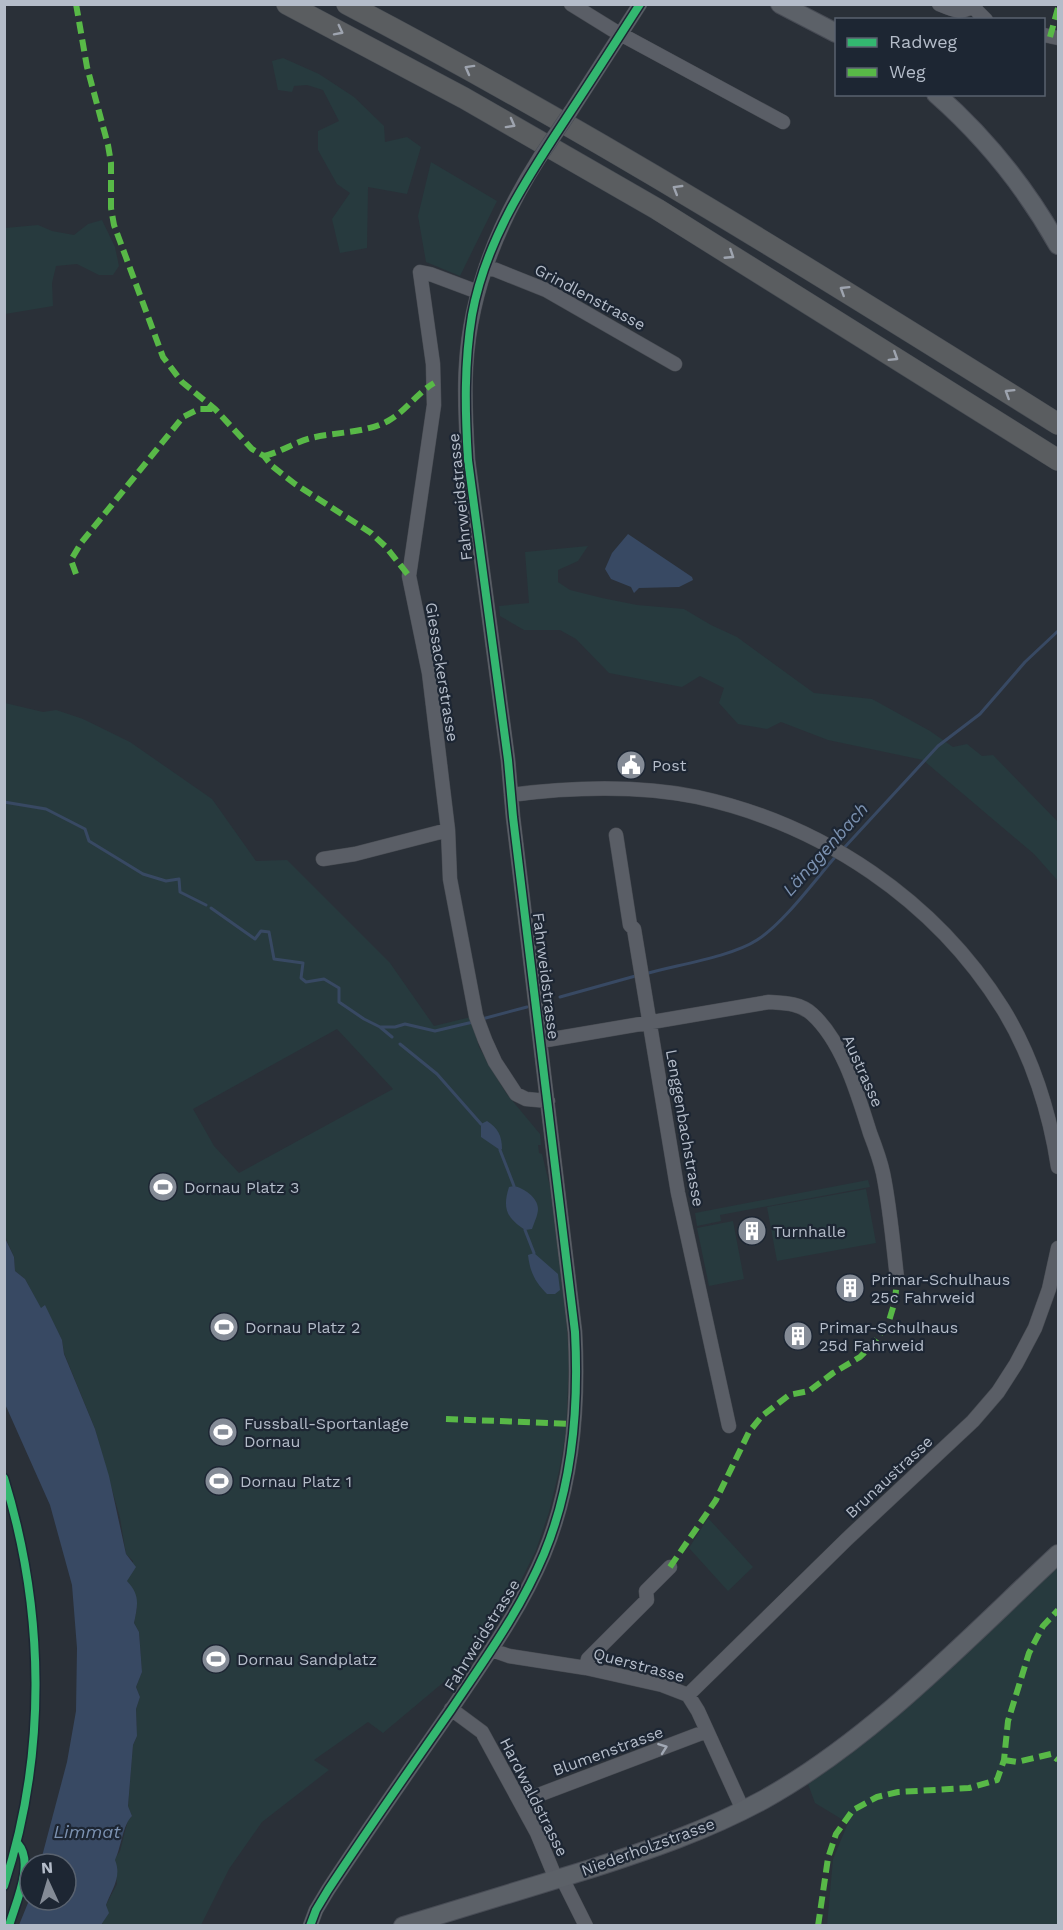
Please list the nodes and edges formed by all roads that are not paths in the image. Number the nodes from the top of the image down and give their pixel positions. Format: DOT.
graph roads {
  1 [pos="287,4"];
  2 [pos="347,4"];
  3 [pos="571,4"];
  4 [pos="640,4"];
  5 [pos="780,4"];
  6 [pos="939,4"];
  7 [pos="975,6"];
  8 [pos="984,18"];
  9 [pos="835,32"];
  10 [pos="621,34"];
  11 [pos="938,96"];
  12 [pos="783,122"];
  13 [pos="1059,245"];
  14 [pos="486,266"];
  15 [pos="478,292"];
  16 [pos="675,364"];
  17 [pos="1059,424"];
  18 [pos="1059,460"];
  19 [pos="511,795"];
  20 [pos="448,830"];
  21 [pos="616,835"];
  22 [pos="323,860"];
  23 [pos="650,1022"];
  24 [pos="541,1041"];
  25 [pos="548,1101"];
  26 [pos="1059,1167"];
  27 [pos="1059,1248"];
  28 [pos="897,1278"];
  29 [pos="729,1426"];
  30 [pos="1059,1554"];
  31 [pos="670,1567"];
  32 [pos="492,1650"];
  33 [pos="586,1668"];
  34 [pos="688,1695"];
  35 [pos="451,1709"];
  36 [pos="707,1731"];
  37 [pos="520,1802"];
  38 [pos="743,1810"];
  39 [pos="559,1879"];
  40 [pos="310,1926"];
  41 [pos="403,1926"];
  42 [pos="586,1926"];
  1 -- 18 [label="highway, one-way"];
  17 -- 2 [label="highway, one-way"];
  3 -- 10 [label="street"];
  4 -- 10 [label="street, Fahrweidstrasse"];
  5 -- 9 [label="main road"];
  6 -- 7 [label="street"];
  7 -- 8 [label="street"];
  10 -- 12 [label="street"];
  10 -- 14 [label="street, Fahrweidstrasse, bridge"];
  11 -- 13 [label="main road"];
  14 -- 15 [label="street, Fahrweidstrasse"];
  14 -- 16 [label="street, Grindlenstrasse"];
  15 -- 19 [label="street, Fahrweidstrasse"];
  15 -- 20 [label="street, Giessackerstrasse"];
  19 -- 24 [label="street, Fahrweidstrasse"];
  19 -- 26 [label="street"];
  20 -- 22 [label="street"];
  20 -- 25 [label="street, Giessackerstrasse"];
  21 -- 23 [label="street, Lenggenbachstrasse"];
  23 -- 24 [label="street, Austrasse"];
  23 -- 28 [label="street, Austrasse"];
  23 -- 29 [label="street, Lenggenbachstrasse"];
  24 -- 25 [label="street, Fahrweidstrasse"];
  25 -- 32 [label="street, Fahrweidstrasse"];
  27 -- 34 [label="street, Brunaustrasse"];
  30 -- 38 [label="main road, Niederholzstrasse"];
  31 -- 33 [label="street"];
  32 -- 33 [label="street, Querstrasse"];
  32 -- 35 [label="street, Fahrweidstrasse"];
  33 -- 34 [label="street, Querstrasse"];
  34 -- 36 [label="street, Querstrasse"];
  35 -- 37 [label="street, Hardwaldstrasse"];
  35 -- 40 [label="street, Fahrweidstrasse"];
  37 -- 36 [label="street, Blumenstrasse, one-way"];
  36 -- 38 [label="street, Querstrasse"];
  37 -- 39 [label="street, Hardwaldstrasse"];
  38 -- 39 [label="main road, Niederholzstrasse"];
  39 -- 41 [label="main road, Niederholzstrasse"];
  39 -- 42 [label="street, Hardwaldstrasse"];
}
